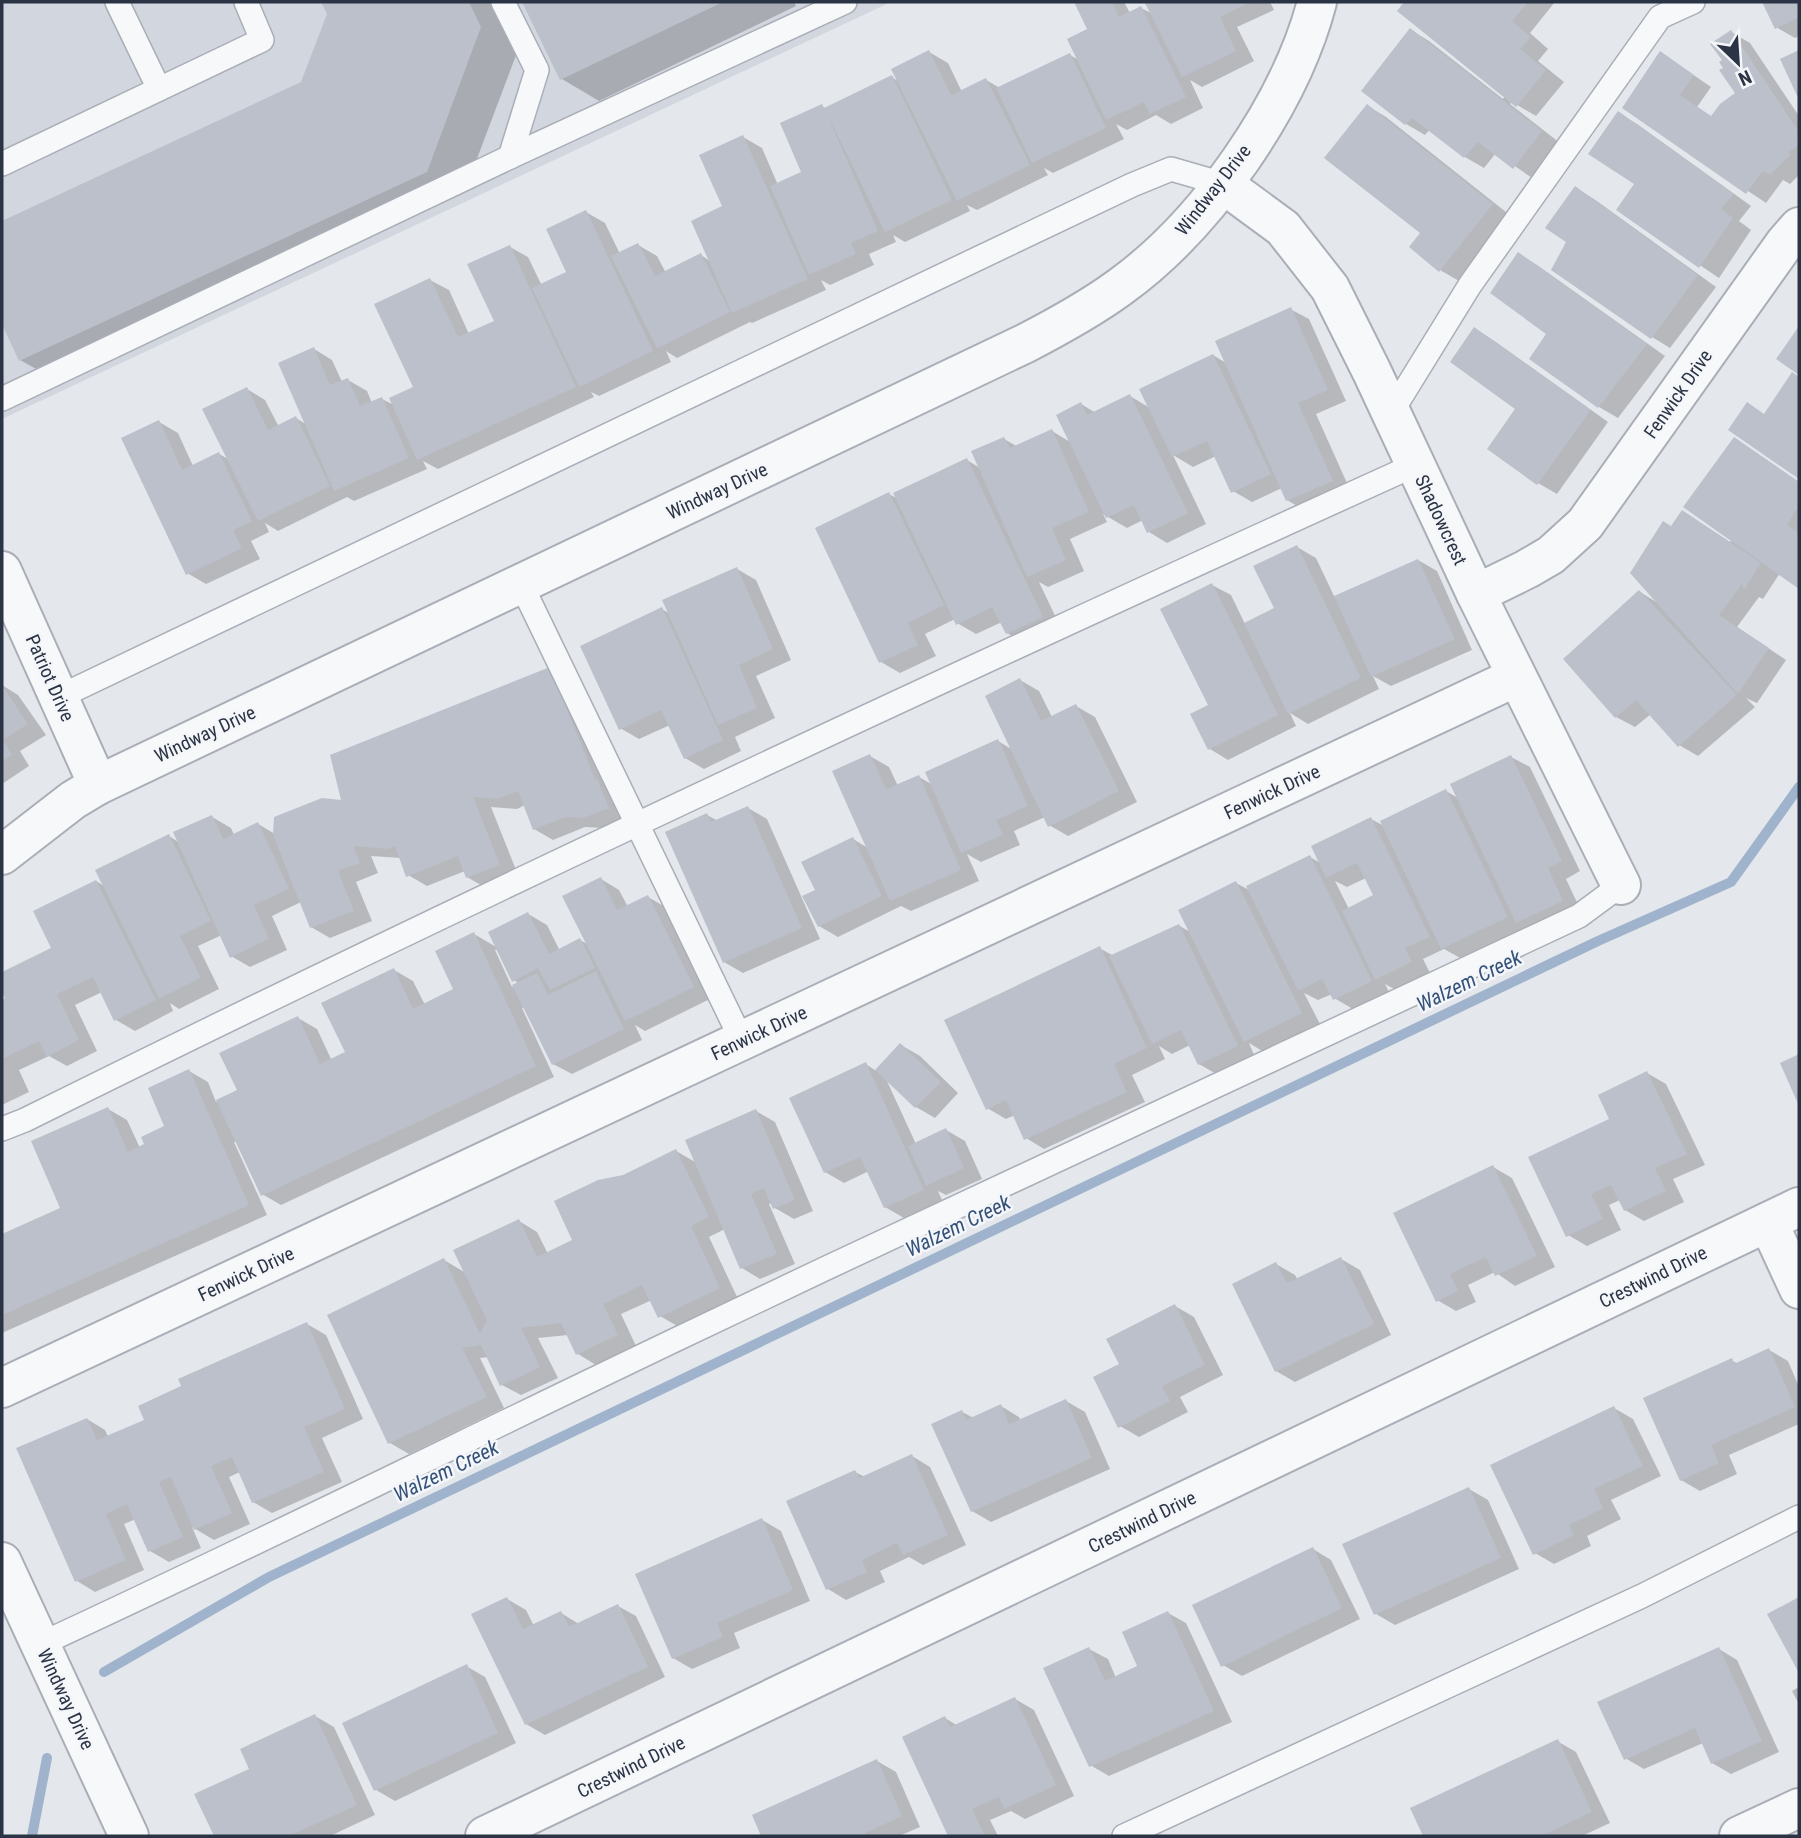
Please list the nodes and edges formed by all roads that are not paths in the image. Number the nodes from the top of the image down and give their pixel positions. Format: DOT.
graph roads {
  1 [pos="117,2"];
  2 [pos="246,2"];
  3 [pos="503,2"];
  4 [pos="845,2"];
  5 [pos="1317,2"];
  6 [pos="1693,2"];
  7 [pos="159,89"];
  8 [pos="510,157"];
  9 [pos="2,164"];
  10 [pos="1223,184"];
  11 [pos="1799,226"];
  12 [pos="2,399"];
  13 [pos="1391,413"];
  14 [pos="1416,465"];
  15 [pos="2,571"];
  16 [pos="521,584"];
  17 [pos="1476,594"];
  18 [pos="1516,677"];
  19 [pos="59,697"];
  20 [pos="98,785"];
  21 [pos="638,825"];
  22 [pos="2,855"];
  23 [pos="1620,886"];
  24 [pos="742,1041"];
  25 [pos="2,1129"];
  26 [pos="1784,1215"];
  27 [pos="1799,1289"];
  28 [pos="2,1388"];
  29 [pos="1799,1517"];
  30 [pos="2,1562"];
  31 [pos="41,1644"];
  32 [pos="1799,1808"];
  33 [pos="129,1836"];
  34 [pos="485,1836"];
  35 [pos="1124,1836"];
  36 [pos="1739,1836"];
  1 -- 7 [label="lane"];
  2 -- 7 [label="lane"];
  3 -- 8 [label="lane"];
  4 -- 8 [label="lane"];
  5 -- 10 [label="street, Windway Drive"];
  6 -- 13 [label="lane"];
  7 -- 9 [label="lane"];
  8 -- 12 [label="lane"];
  10 -- 13 [label="street, Shadowcrest"];
  10 -- 16 [label="street, Windway Drive"];
  10 -- 19 [label="lane"];
  11 -- 17 [label="street, Fenwick Drive"];
  13 -- 14 [label="street, Shadowcrest"];
  14 -- 17 [label="street, Shadowcrest"];
  14 -- 21 [label="lane"];
  15 -- 19 [label="street, Patriot Drive"];
  16 -- 20 [label="street, Windway Drive"];
  16 -- 21 [label="lane"];
  17 -- 18 [label="street, Shadowcrest"];
  18 -- 23 [label="street, Shadowcrest"];
  18 -- 24 [label="street, Fenwick Drive"];
  19 -- 20 [label="street, Patriot Drive"];
  20 -- 22 [label="street, Windway Drive"];
  21 -- 24 [label="lane"];
  21 -- 25 [label="lane"];
  23 -- 31 [label="lane"];
  24 -- 28 [label="street, Fenwick Drive"];
  26 -- 27 [label="street"];
  26 -- 34 [label="street, Crestwind Drive"];
  29 -- 35 [label="lane"];
  30 -- 31 [label="street, Windway Drive"];
  31 -- 33 [label="street, Windway Drive"];
  32 -- 36 [label="street"];
}
